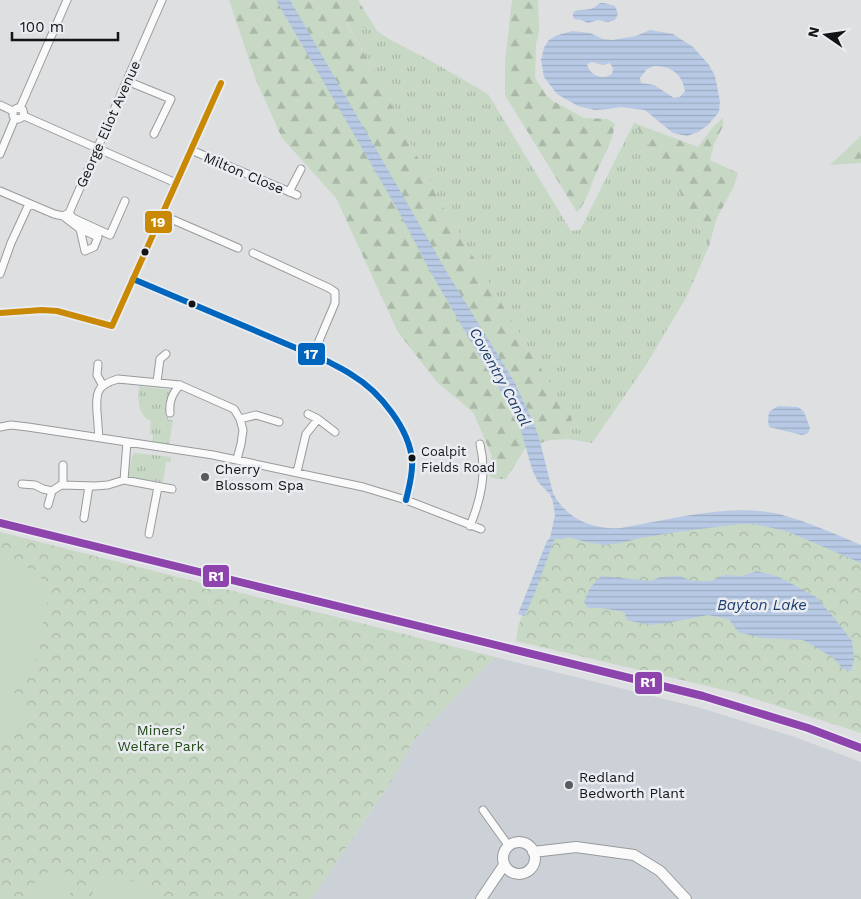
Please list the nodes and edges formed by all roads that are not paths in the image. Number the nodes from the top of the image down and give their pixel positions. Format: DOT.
graph roads {
  1 [pos="67,0"];
  2 [pos="162,0"];
  3 [pos="127,81"];
  4 [pos="221,83"];
  5 [pos="0,105"];
  6 [pos="16,112"];
  7 [pos="154,134"];
  8 [pos="98,148"];
  9 [pos="190,150"];
  10 [pos="0,154"];
  11 [pos="301,169"];
  12 [pos="176,182"];
  13 [pos="0,191"];
  14 [pos="289,192"];
  15 [pos="297,196"];
  16 [pos="125,201"];
  17 [pos="29,204"];
  18 [pos="66,215"];
  19 [pos="162,215"];
  20 [pos="80,229"];
  21 [pos="238,248"];
  22 [pos="253,254"];
  23 [pos="0,274"];
  24 [pos="133,279"];
  25 [pos="0,313"];
  26 [pos="166,354"];
  27 [pos="313,355"];
  28 [pos="98,364"];
  29 [pos="157,382"];
  30 [pos="180,385"];
  31 [pos="103,386"];
  32 [pos="170,413"];
  33 [pos="308,414"];
  34 [pos="240,419"];
  35 [pos="318,419"];
  36 [pos="279,422"];
  37 [pos="0,427"];
  38 [pos="335,432"];
  39 [pos="99,438"];
  40 [pos="127,442"];
  41 [pos="480,444"];
  42 [pos="238,460"];
  43 [pos="63,465"];
  44 [pos="297,472"];
  45 [pos="124,480"];
  46 [pos="22,484"];
  47 [pos="63,485"];
  48 [pos="89,486"];
  49 [pos="158,487"];
  50 [pos="172,489"];
  51 [pos="52,491"];
  52 [pos="406,500"];
  53 [pos="48,505"];
  54 [pos="84,518"];
  55 [pos="470,526"];
  56 [pos="481,529"];
  57 [pos="148,534"];
  58 [pos="483,810"];
  59 [pos="508,845"];
  60 [pos="533,852"];
  61 [pos="504,865"];
  62 [pos="481,899"];
  63 [pos="686,899"];
  1 -- 6 [label="street"];
  2 -- 3 [label="street, George Eliot Avenue"];
  3 -- 7 [label="street"];
  3 -- 8 [label="street, George Eliot Avenue"];
  4 -- 9 [label="street"];
  5 -- 6 [label="street"];
  6 -- 8 [label="street"];
  6 -- 10 [label="street"];
  8 -- 12 [label="street"];
  8 -- 18 [label="street, George Eliot Avenue"];
  9 -- 12 [label="street"];
  9 -- 14 [label="street, Milton Close"];
  11 -- 14 [label="street"];
  12 -- 19 [label="street"];
  13 -- 17 [label="street"];
  14 -- 15 [label="street, Milton Close"];
  16 -- 18 [label="street"];
  17 -- 18 [label="street"];
  17 -- 23 [label="street"];
  18 -- 20 [label="street"];
  19 -- 21 [label="street"];
  19 -- 24 [label="street"];
  22 -- 27 [label="street"];
  24 -- 25 [label="street"];
  24 -- 27 [label="street"];
  26 -- 29 [label="street"];
  27 -- 52 [label="street"];
  28 -- 31 [label="street"];
  29 -- 30 [label="street"];
  29 -- 31 [label="street"];
  30 -- 32 [label="street"];
  30 -- 34 [label="street"];
  31 -- 39 [label="street"];
  33 -- 35 [label="street"];
  34 -- 36 [label="street"];
  34 -- 42 [label="street"];
  35 -- 38 [label="street"];
  35 -- 44 [label="street"];
  37 -- 39 [label="street"];
  39 -- 40 [label="street"];
  40 -- 42 [label="street"];
  40 -- 45 [label="street"];
  41 -- 55 [label="street"];
  42 -- 44 [label="street"];
  43 -- 47 [label="street"];
  44 -- 52 [label="street"];
  45 -- 48 [label="street"];
  45 -- 49 [label="street"];
  46 -- 51 [label="street"];
  47 -- 48 [label="street"];
  47 -- 51 [label="street"];
  48 -- 54 [label="street"];
  49 -- 50 [label="street"];
  49 -- 57 [label="street"];
  51 -- 53 [label="street"];
  52 -- 55 [label="street"];
  55 -- 56 [label="street"];
  58 -- 59 [label="street"];
  59 -- 60 [label="street"];
  59 -- 61 [label="street"];
  60 -- 61 [label="street"];
  60 -- 63 [label="street"];
  61 -- 62 [label="street"];
}
